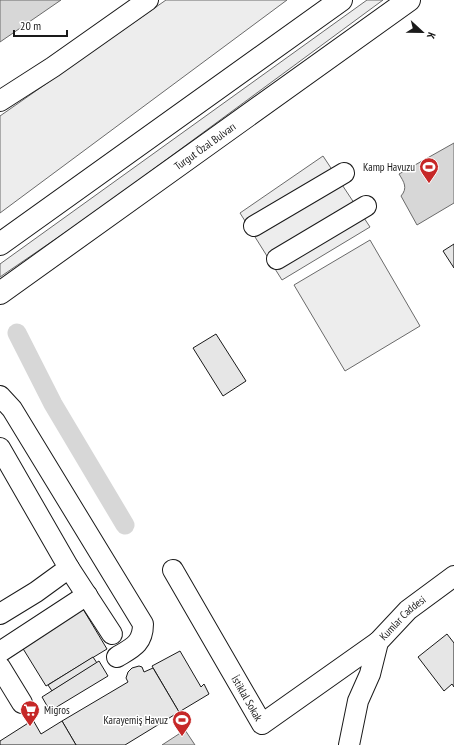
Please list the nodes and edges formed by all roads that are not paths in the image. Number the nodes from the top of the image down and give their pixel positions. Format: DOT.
graph roads {
  1 [pos="148,0"];
  2 [pos="341,0"];
  3 [pos="409,0"];
  4 [pos="0,101"];
  5 [pos="344,173"];
  6 [pos="366,206"];
  7 [pos="254,226"];
  8 [pos="0,244"];
  9 [pos="277,259"];
  10 [pos="0,293"];
  11 [pos="0,396"];
  12 [pos="0,448"];
  13 [pos="69,568"];
  14 [pos="173,570"];
  15 [pos="454,576"];
  16 [pos="87,595"];
  17 [pos="0,614"];
  18 [pos="112,634"];
  19 [pos="378,642"];
  20 [pos="0,652"];
  21 [pos="116,657"];
  22 [pos="0,667"];
  23 [pos="370,674"];
  24 [pos="22,703"];
  25 [pos="349,745"];
  26 [pos="359,745"];
  1 -- 4 [label="street"];
  2 -- 8 [label="highway"];
  3 -- 10 [label="highway, Turgut Özal Bulvarı"];
  5 -- 7 [label="street"];
  6 -- 9 [label="street"];
  11 -- 21 [label="street"];
  12 -- 13 [label="street"];
  13 -- 16 [label="street"];
  13 -- 17 [label="street"];
  14 -- 19 [label="street, İstiklal Sokak"];
  15 -- 19 [label="street, Kumlar Caddesi"];
  16 -- 18 [label="street"];
  16 -- 20 [label="street"];
  19 -- 23 [label="street, Kumlar Caddesi"];
  22 -- 24 [label="street"];
  23 -- 25 [label="street, Kumlar Caddesi"];
  23 -- 26 [label="street, Kumlar Caddesi"];
}
